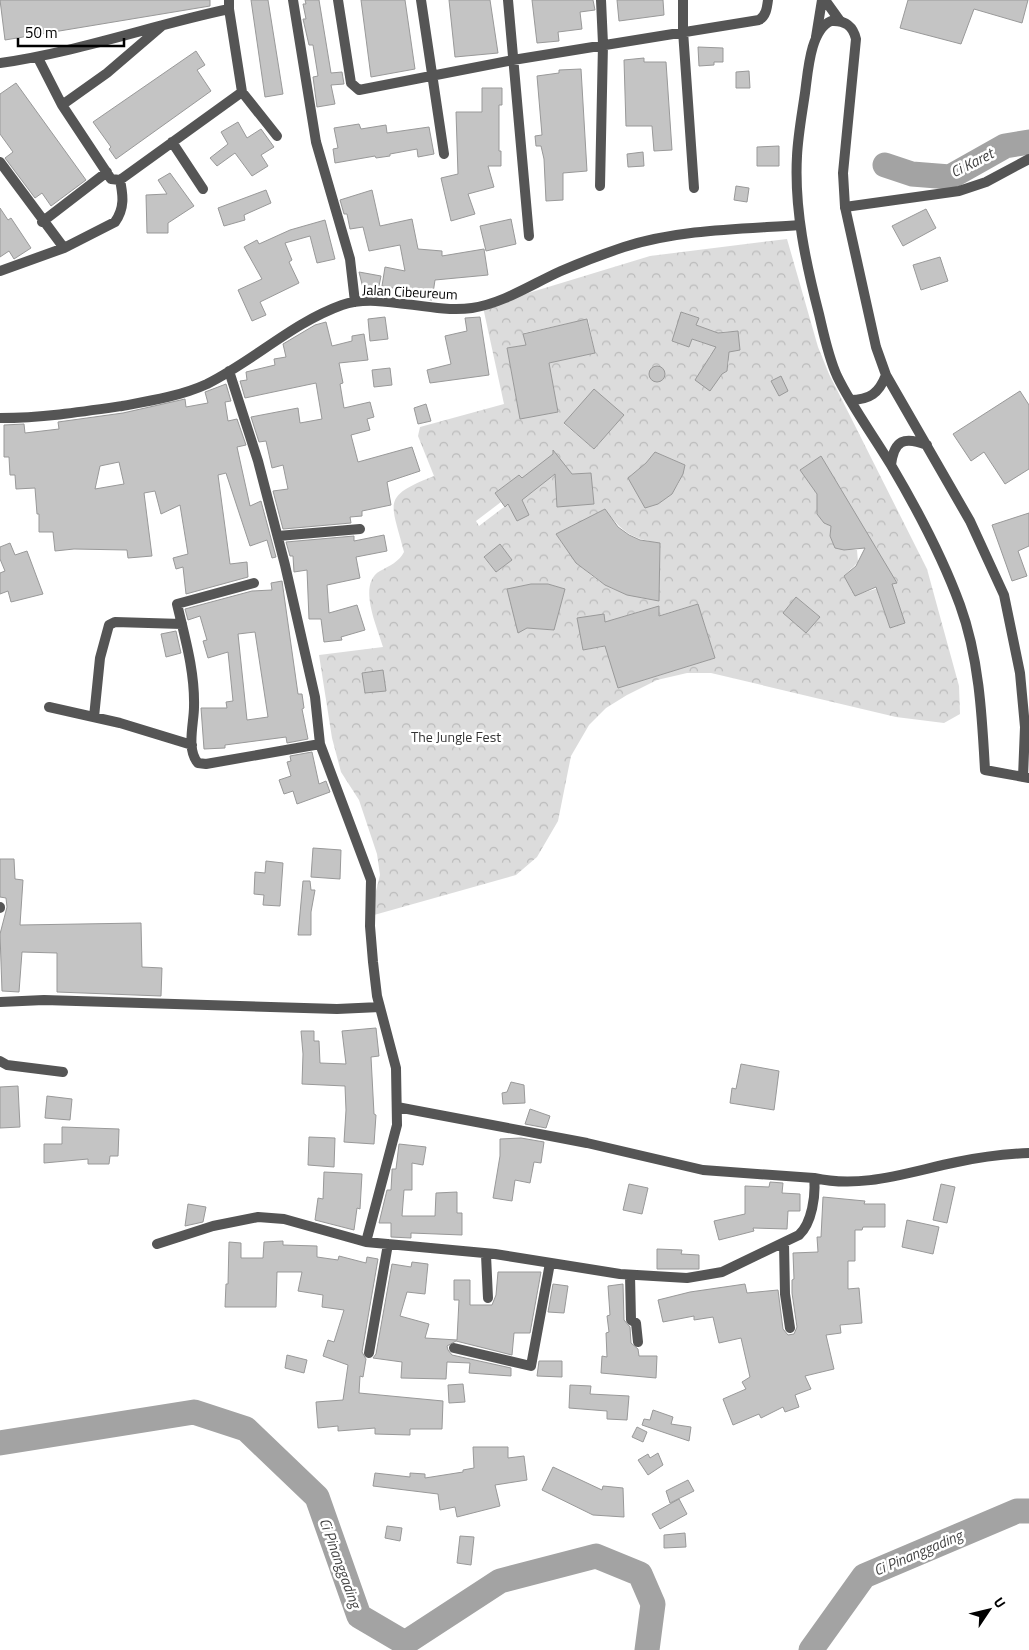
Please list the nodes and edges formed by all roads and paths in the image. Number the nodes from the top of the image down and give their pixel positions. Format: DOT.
graph roads {
  1 [pos="293,0"];
  2 [pos="338,0"];
  3 [pos="421,0"];
  4 [pos="508,0"];
  5 [pos="600,0"];
  6 [pos="683,0"];
  7 [pos="768,0"];
  8 [pos="824,0"];
  9 [pos="229,4"];
  10 [pos="840,21"];
  11 [pos="166,23"];
  12 [pos="683,31"];
  13 [pos="816,37"];
  14 [pos="603,44"];
  15 [pos="38,58"];
  16 [pos="513,60"];
  17 [pos="0,63"];
  18 [pos="433,75"];
  19 [pos="242,92"];
  20 [pos="62,105"];
  21 [pos="277,136"];
  22 [pos="172,142"];
  23 [pos="444,154"];
  24 [pos="1029,159"];
  25 [pos="0,162"];
  26 [pos="107,172"];
  27 [pos="120,180"];
  28 [pos="600,186"];
  29 [pos="694,188"];
  30 [pos="203,189"];
  31 [pos="845,208"];
  32 [pos="42,222"];
  33 [pos="800,224"];
  34 [pos="529,236"];
  35 [pos="64,248"];
  36 [pos="0,271"];
  37 [pos="355,302"];
  38 [pos="229,371"];
  39 [pos="886,375"];
  40 [pos="850,400"];
  41 [pos="0,418"];
  42 [pos="927,445"];
  43 [pos="891,465"];
  44 [pos="360,529"];
  45 [pos="278,536"];
  46 [pos="254,583"];
  47 [pos="182,624"];
  48 [pos="49,707"];
  49 [pos="94,717"];
  50 [pos="320,744"];
  51 [pos="192,745"];
  52 [pos="1026,777"];
  53 [pos="0,1002"];
  54 [pos="380,1007"];
  55 [pos="0,1061"];
  56 [pos="63,1072"];
  57 [pos="397,1107"];
  58 [pos="1029,1153"];
  59 [pos="814,1178"];
  60 [pos="366,1242"];
  61 [pos="157,1244"];
  62 [pos="388,1244"];
  63 [pos="784,1244"];
  64 [pos="486,1255"];
  65 [pos="550,1263"];
  66 [pos="630,1275"];
  67 [pos="488,1298"];
  68 [pos="790,1328"];
  69 [pos="638,1342"];
  70 [pos="454,1348"];
  71 [pos="369,1353"];
  1 -- 37 [label="street"];
  2 -- 18 [label="street"];
  3 -- 18 [label="street"];
  4 -- 16 [label="street"];
  5 -- 14 [label="street"];
  6 -- 12 [label="street"];
  7 -- 12 [label="street"];
  8 -- 10 [label="street"];
  8 -- 13 [label="street"];
  9 -- 11 [label="street"];
  9 -- 19 [label="street"];
  10 -- 13 [label="street"];
  10 -- 31 [label="street"];
  11 -- 15 [label="street"];
  11 -- 20 [label="street"];
  12 -- 14 [label="street"];
  12 -- 29 [label="street"];
  13 -- 33 [label="street"];
  14 -- 16 [label="street"];
  14 -- 28 [label="street"];
  15 -- 17 [label="street"];
  15 -- 20 [label="street"];
  16 -- 18 [label="street"];
  16 -- 34 [label="street"];
  18 -- 23 [label="street"];
  19 -- 21 [label="street"];
  19 -- 22 [label="street"];
  20 -- 26 [label="street"];
  22 -- 27 [label="street"];
  22 -- 30 [label="street"];
  24 -- 31 [label="street"];
  25 -- 32 [label="street"];
  26 -- 27 [label="street"];
  26 -- 32 [label="street"];
  27 -- 35 [label="street"];
  31 -- 39 [label="street"];
  32 -- 35 [label="street"];
  33 -- 37 [label="street, Jalan Cibeureum"];
  33 -- 40 [label="street"];
  35 -- 36 [label="street"];
  37 -- 38 [label="street, Jalan Cibeureum"];
  38 -- 41 [label="street, Jalan Cibeureum"];
  38 -- 45 [label="street"];
  39 -- 40 [label="street"];
  39 -- 42 [label="street"];
  40 -- 43 [label="street"];
  42 -- 43 [label="street"];
  42 -- 52 [label="street"];
  43 -- 52 [label="street"];
  44 -- 45 [label="street"];
  45 -- 50 [label="street"];
  46 -- 47 [label="street"];
  47 -- 49 [label="street"];
  47 -- 51 [label="street"];
  48 -- 49 [label="street"];
  49 -- 51 [label="street"];
  50 -- 51 [label="street"];
  50 -- 54 [label="street"];
  53 -- 54 [label="street"];
  54 -- 57 [label="street"];
  55 -- 56 [label="street"];
  57 -- 59 [label="street"];
  57 -- 60 [label="street"];
  58 -- 59 [label="street"];
  59 -- 63 [label="street"];
  60 -- 61 [label="street"];
  60 -- 62 [label="street"];
  62 -- 64 [label="street"];
  62 -- 71 [label="street"];
  63 -- 66 [label="street"];
  63 -- 68 [label="street"];
  64 -- 65 [label="street"];
  64 -- 67 [label="street"];
  65 -- 66 [label="street"];
  65 -- 70 [label="street"];
  66 -- 69 [label="street"];
}
